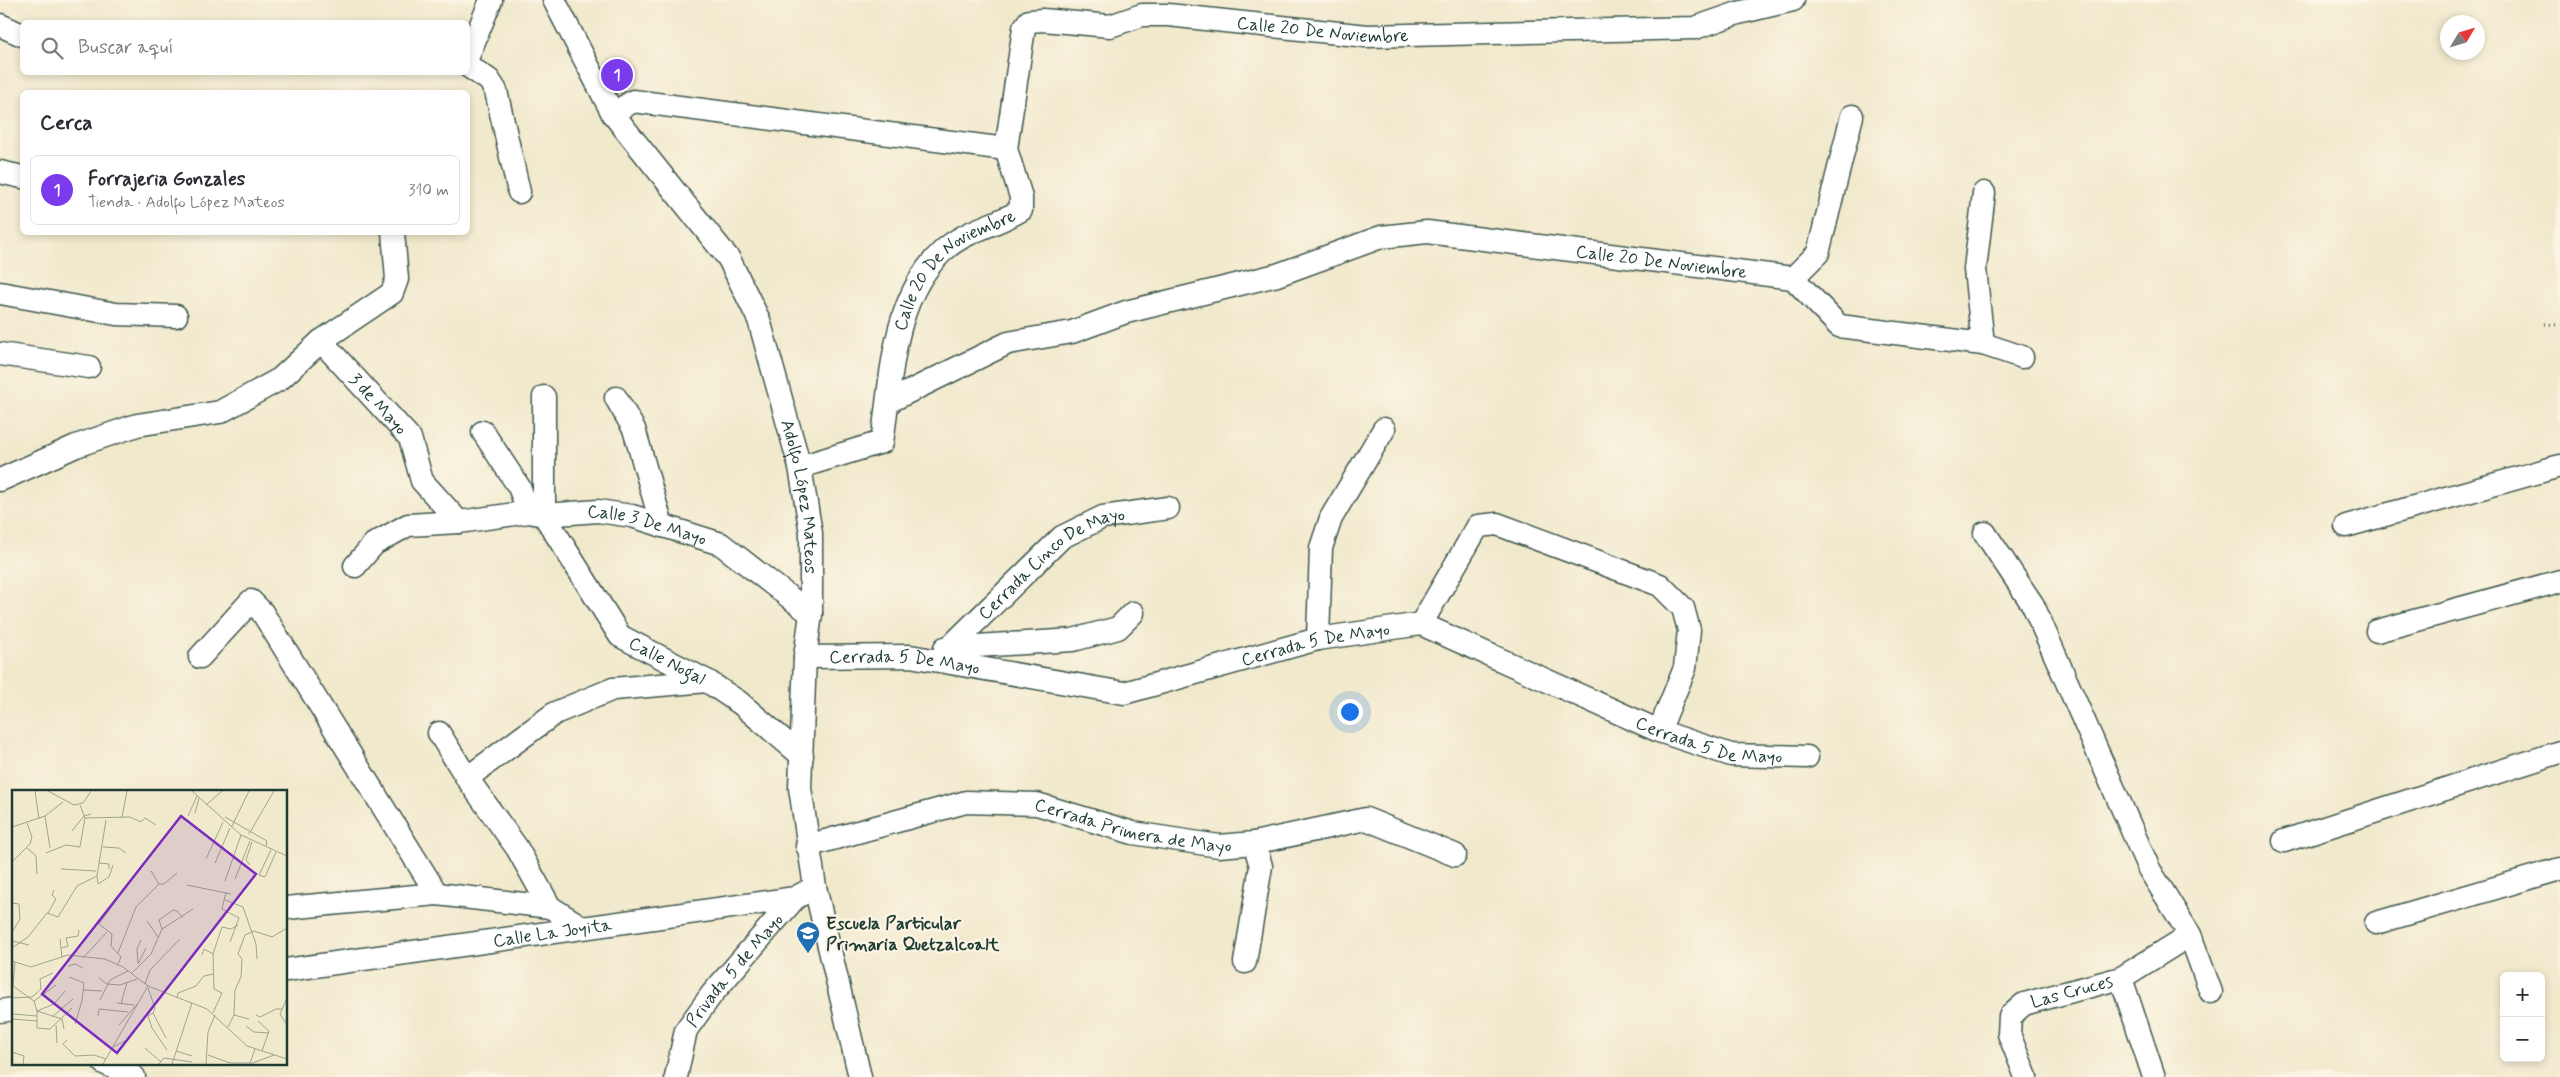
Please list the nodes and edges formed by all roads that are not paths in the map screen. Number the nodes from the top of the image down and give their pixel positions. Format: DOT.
graph roads {
  1 [pos="491,0"];
  2 [pos="554,0"];
  3 [pos="1793,0"];
  4 [pos="0,25"];
  5 [pos="20,34"];
  6 [pos="470,51"];
  7 [pos="470,67"];
  8 [pos="613,114"];
  9 [pos="1852,116"];
  10 [pos="1006,149"];
  11 [pos="0,172"];
  12 [pos="20,177"];
  13 [pos="519,192"];
  14 [pos="1984,193"];
  15 [pos="393,235"];
  16 [pos="1793,278"];
  17 [pos="0,293"];
  18 [pos="176,316"];
  19 [pos="321,341"];
  20 [pos="1983,344"];
  21 [pos="0,354"];
  22 [pos="2022,357"];
  23 [pos="90,367"];
  24 [pos="544,397"];
  25 [pos="616,398"];
  26 [pos="888,402"];
  27 [pos="1384,429"];
  28 [pos="483,432"];
  29 [pos="2560,466"];
  30 [pos="800,467"];
  31 [pos="0,480"];
  32 [pos="1168,508"];
  33 [pos="537,513"];
  34 [pos="459,522"];
  35 [pos="662,526"];
  36 [pos="2346,526"];
  37 [pos="1985,533"];
  38 [pos="355,566"];
  39 [pos="2560,581"];
  40 [pos="1133,613"];
  41 [pos="811,614"];
  42 [pos="1421,624"];
  43 [pos="2377,631"];
  44 [pos="1318,639"];
  45 [pos="950,647"];
  46 [pos="910,656"];
  47 [pos="200,657"];
  48 [pos="805,658"];
  49 [pos="707,681"];
  50 [pos="1659,731"];
  51 [pos="439,734"];
  52 [pos="2560,752"];
  53 [pos="802,756"];
  54 [pos="1808,757"];
  55 [pos="467,778"];
  56 [pos="2284,841"];
  57 [pos="1254,843"];
  58 [pos="807,846"];
  59 [pos="1455,855"];
  60 [pos="2560,869"];
  61 [pos="815,887"];
  62 [pos="437,894"];
  63 [pos="795,898"];
  64 [pos="550,907"];
  65 [pos="288,908"];
  66 [pos="2376,923"];
  67 [pos="582,927"];
  68 [pos="2190,935"];
  69 [pos="1245,962"];
  70 [pos="288,970"];
  71 [pos="2122,978"];
  72 [pos="2211,992"];
  73 [pos="106,1064"];
  74 [pos="134,1077"];
  75 [pos="676,1077"];
  76 [pos="860,1077"];
  77 [pos="2026,1077"];
  78 [pos="2154,1077"];
  1 -- 6 [label="street"];
  2 -- 8 [label="street, Adolfo López Mateos"];
  3 -- 10 [label="street, Calle 20 De Noviembre"];
  4 -- 5 [label="street"];
  7 -- 13 [label="street"];
  8 -- 10 [label="street"];
  8 -- 30 [label="street, Adolfo López Mateos"];
  9 -- 16 [label="street"];
  10 -- 26 [label="street, Calle 20 De Noviembre"];
  11 -- 12 [label="street"];
  14 -- 20 [label="street"];
  15 -- 19 [label="street"];
  16 -- 20 [label="street"];
  16 -- 26 [label="street, Calle 20 De Noviembre"];
  17 -- 18 [label="street"];
  19 -- 31 [label="street"];
  19 -- 34 [label="street, 3 de Mayo"];
  20 -- 22 [label="street"];
  21 -- 23 [label="street"];
  24 -- 33 [label="street"];
  25 -- 35 [label="street"];
  26 -- 30 [label="street, Calle 20 De Noviembre"];
  27 -- 44 [label="street"];
  28 -- 33 [label="street, Calle Nogal"];
  29 -- 36 [label="street"];
  30 -- 41 [label="street, Adolfo López Mateos"];
  32 -- 45 [label="street, Cerrada Cinco De Mayo"];
  33 -- 34 [label="street, Calle 3 De Mayo"];
  33 -- 35 [label="street, Calle 3 De Mayo"];
  33 -- 49 [label="street, Calle Nogal"];
  34 -- 38 [label="street, Calle 3 De Mayo"];
  35 -- 41 [label="street, Calle 3 De Mayo"];
  37 -- 68 [label="street"];
  39 -- 43 [label="street"];
  40 -- 45 [label="street"];
  41 -- 48 [label="street, Adolfo López Mateos"];
  42 -- 44 [label="street, Cerrada 5 De Mayo"];
  42 -- 50 [label="street, Cerrada 5 De Mayo"];
  42 -- 50 [label="street"];
  44 -- 46 [label="street, Cerrada 5 De Mayo"];
  45 -- 46 [label="street"];
  46 -- 48 [label="street, Cerrada 5 De Mayo"];
  47 -- 62 [label="street"];
  48 -- 53 [label="street, Adolfo López Mateos"];
  49 -- 53 [label="street, Calle Nogal"];
  49 -- 55 [label="street"];
  50 -- 54 [label="street, Cerrada 5 De Mayo"];
  51 -- 55 [label="street"];
  52 -- 56 [label="street"];
  53 -- 58 [label="street, Adolfo López Mateos"];
  55 -- 64 [label="street"];
  57 -- 58 [label="street, Cerrada Primera de Mayo"];
  57 -- 59 [label="street, Cerrada Primera de Mayo"];
  57 -- 69 [label="street"];
  58 -- 61 [label="street, Adolfo López Mateos"];
  60 -- 66 [label="street"];
  61 -- 63 [label="street, Calle La Joyita"];
  61 -- 76 [label="street, Adolfo López Mateos"];
  62 -- 64 [label="street"];
  62 -- 65 [label="street"];
  63 -- 67 [label="street, Calle La Joyita"];
  63 -- 75 [label="street, Privada 5 de Mayo"];
  64 -- 67 [label="street"];
  67 -- 70 [label="street, Calle La Joyita"];
  68 -- 71 [label="street, Las Cruces"];
  68 -- 72 [label="street"];
  71 -- 77 [label="street, Las Cruces"];
  71 -- 78 [label="street"];
  73 -- 74 [label="street"];
}
